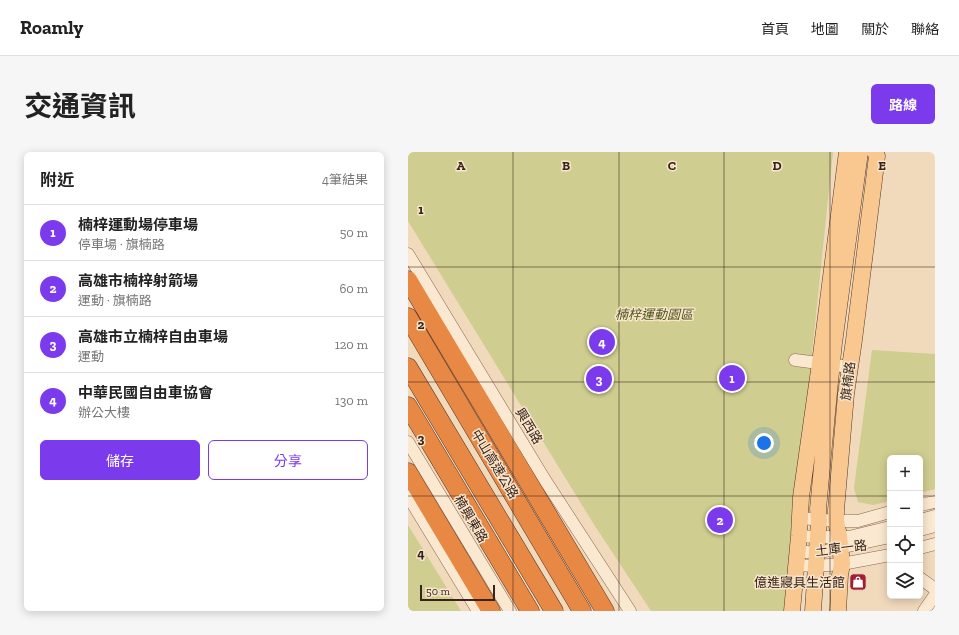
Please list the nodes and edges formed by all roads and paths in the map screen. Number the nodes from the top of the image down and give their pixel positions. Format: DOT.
graph roads {
  1 [pos="847,152"];
  2 [pos="860,152"];
  3 [pos="875,152"];
  4 [pos="408,254"];
  5 [pos="408,280"];
  6 [pos="408,317"];
  7 [pos="795,360"];
  8 [pos="826,363"];
  9 [pos="408,367"];
  10 [pos="850,367"];
  11 [pos="408,406"];
  12 [pos="408,442"];
  13 [pos="408,472"];
  14 [pos="408,496"];
  15 [pos="935,502"];
  16 [pos="923,504"];
  17 [pos="887,513"];
  18 [pos="935,516"];
  19 [pos="800,518"];
  20 [pos="923,519"];
  21 [pos="818,520"];
  22 [pos="935,526"];
  23 [pos="887,528"];
  24 [pos="923,529"];
  25 [pos="839,535"];
  26 [pos="817,537"];
  27 [pos="887,537"];
  28 [pos="935,544"];
  29 [pos="923,547"];
  30 [pos="797,550"];
  31 [pos="887,556"];
  32 [pos="816,559"];
  33 [pos="842,564"];
  34 [pos="923,580"];
  35 [pos="935,590"];
  36 [pos="935,595"];
  37 [pos="487,610"];
  38 [pos="510,611"];
  39 [pos="530,611"];
  40 [pos="554,611"];
  41 [pos="582,611"];
  42 [pos="606,611"];
  43 [pos="630,611"];
  44 [pos="792,611"];
  45 [pos="812,611"];
  46 [pos="838,611"];
  47 [pos="924,611"];
  1 -- 8 [label="main road, 旗楠路"];
  2 -- 8 [label="main road, 旗楠路"];
  3 -- 10 [label="main road, 旗楠路"];
  4 -- 43 [label="street, 興西路"];
  5 -- 42 [label="highway"];
  6 -- 41 [label="highway, 中山高速公路"];
  7 -- 8 [label="street"];
  8 -- 10 [label="street"];
  8 -- 19 [label="main road, 旗楠路"];
  8 -- 21 [label="main road, 旗楠路"];
  9 -- 40 [label="highway, 中山高速公路"];
  10 -- 25 [label="main road, 旗楠路"];
  11 -- 39 [label="highway"];
  12 -- 38 [label="street, 楠興東路"];
  13 -- 37 [label="highway"];
  14 -- 37 [label="street"];
  15 -- 16 [label="street"];
  17 -- 25 [label="street, 土庫一路"];
  18 -- 20 [label="street"];
  19 -- 21 [label="street, 土庫一路"];
  19 -- 30 [label="main road, 旗楠路"];
  21 -- 25 [label="street, 土庫一路"];
  21 -- 26 [label="main road, 旗楠路"];
  22 -- 24 [label="street"];
  23 -- 25 [label="street, 土庫一路"];
  25 -- 26 [label="street, 土庫一路"];
  25 -- 27 [label="street, 土庫一路"];
  25 -- 32 [label="street, 土庫一路"];
  25 -- 33 [label="main road, 旗楠路"];
  26 -- 30 [label="street, 土庫一路"];
  26 -- 32 [label="main road, 旗楠路"];
  28 -- 29 [label="street"];
  30 -- 32 [label="street, 土庫一路"];
  30 -- 44 [label="main road, 旗楠路"];
  31 -- 33 [label="street, 土庫一路"];
  32 -- 33 [label="street, 土庫一路"];
  32 -- 45 [label="main road, 旗楠路"];
  33 -- 46 [label="main road, 旗楠路"];
  34 -- 35 [label="street"];
  36 -- 47 [label="street"];
}
